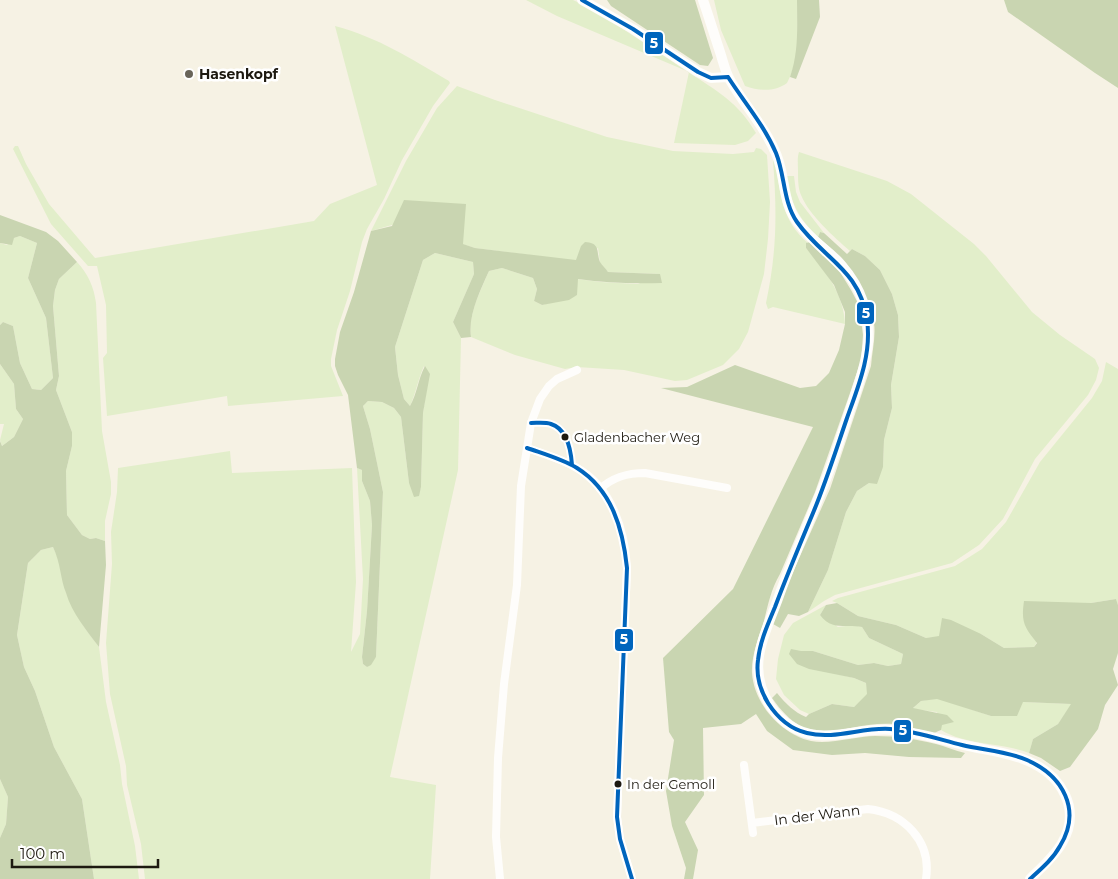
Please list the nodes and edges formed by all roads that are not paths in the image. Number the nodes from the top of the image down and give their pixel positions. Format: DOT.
graph roads {
  1 [pos="582,0"];
  2 [pos="703,0"];
  3 [pos="728,77"];
  4 [pos="577,370"];
  5 [pos="527,448"];
  6 [pos="727,488"];
  7 [pos="600,490"];
  8 [pos="744,765"];
  9 [pos="752,824"];
  10 [pos="753,833"];
  11 [pos="500,879"];
  12 [pos="632,879"];
  13 [pos="926,879"];
  14 [pos="1030,879"];
  1 -- 3 [label="street"];
  2 -- 3 [label="street"];
  3 -- 14 [label="street"];
  4 -- 5 [label="street"];
  5 -- 7 [label="street"];
  5 -- 11 [label="street"];
  6 -- 7 [label="street"];
  7 -- 12 [label="street"];
  8 -- 9 [label="street"];
  9 -- 10 [label="street"];
  9 -- 13 [label="street, In der Wann"];
}
